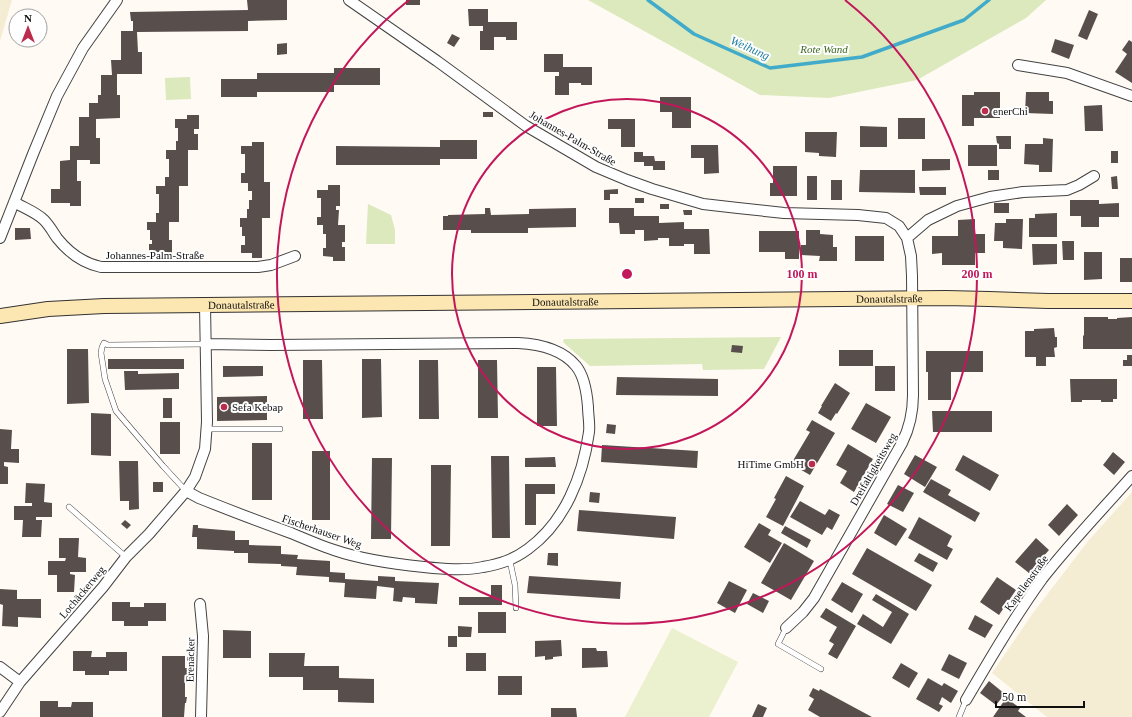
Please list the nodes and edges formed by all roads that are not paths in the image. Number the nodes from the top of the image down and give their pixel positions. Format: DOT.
graph roads {
  1 [pos="117,0"];
  2 [pos="349,0"];
  3 [pos="1018,65"];
  4 [pos="1132,96"];
  5 [pos="1094,176"];
  6 [pos="14,202"];
  7 [pos="0,238"];
  8 [pos="907,238"];
  9 [pos="295,256"];
  10 [pos="912,299"];
  11 [pos="1132,301"];
  12 [pos="205,305"];
  13 [pos="0,316"];
  14 [pos="206,344"];
  15 [pos="206,429"];
  16 [pos="280,429"];
  17 [pos="1132,476"];
  18 [pos="186,491"];
  19 [pos="69,507"];
  20 [pos="126,557"];
  21 [pos="510,560"];
  22 [pos="200,604"];
  23 [pos="516,608"];
  24 [pos="786,628"];
  25 [pos="0,667"];
  26 [pos="821,669"];
  27 [pos="20,682"];
  28 [pos="966,700"];
  29 [pos="0,712"];
  30 [pos="201,717"];
  31 [pos="959,717"];
  1 -- 6 [label="street"];
  2 -- 8 [label="street, Johannes-Palm-Straße"];
  3 -- 4 [label="street"];
  5 -- 8 [label="street"];
  6 -- 7 [label="street"];
  6 -- 9 [label="street, Johannes-Palm-Straße"];
  8 -- 10 [label="street, Johannes-Palm-Straße"];
  10 -- 11 [label="main road, Donautalstraße"];
  10 -- 12 [label="main road, Donautalstraße"];
  10 -- 24 [label="street, Dreifaltigkeitsweg"];
  12 -- 13 [label="main road, Donautalstraße"];
  12 -- 14 [label="street"];
  14 -- 15 [label="street"];
  14 -- 18 [label="lane, Fischerhauser Weg"];
  14 -- 21 [label="street, Fischerhauser Weg"];
  15 -- 16 [label="lane"];
  15 -- 18 [label="street"];
  17 -- 28 [label="street, Kapellenstraße"];
  18 -- 20 [label="street, Lochäckerweg"];
  18 -- 21 [label="street, Fischerhauser Weg"];
  19 -- 20 [label="lane"];
  20 -- 27 [label="street, Lochäckerweg"];
  21 -- 23 [label="lane"];
  22 -- 30 [label="street, Erenäcker"];
  24 -- 26 [label="lane"];
  25 -- 27 [label="street"];
  27 -- 29 [label="street, Lochäckerweg"];
  28 -- 31 [label="lane, Kapellenstraße"];
}
